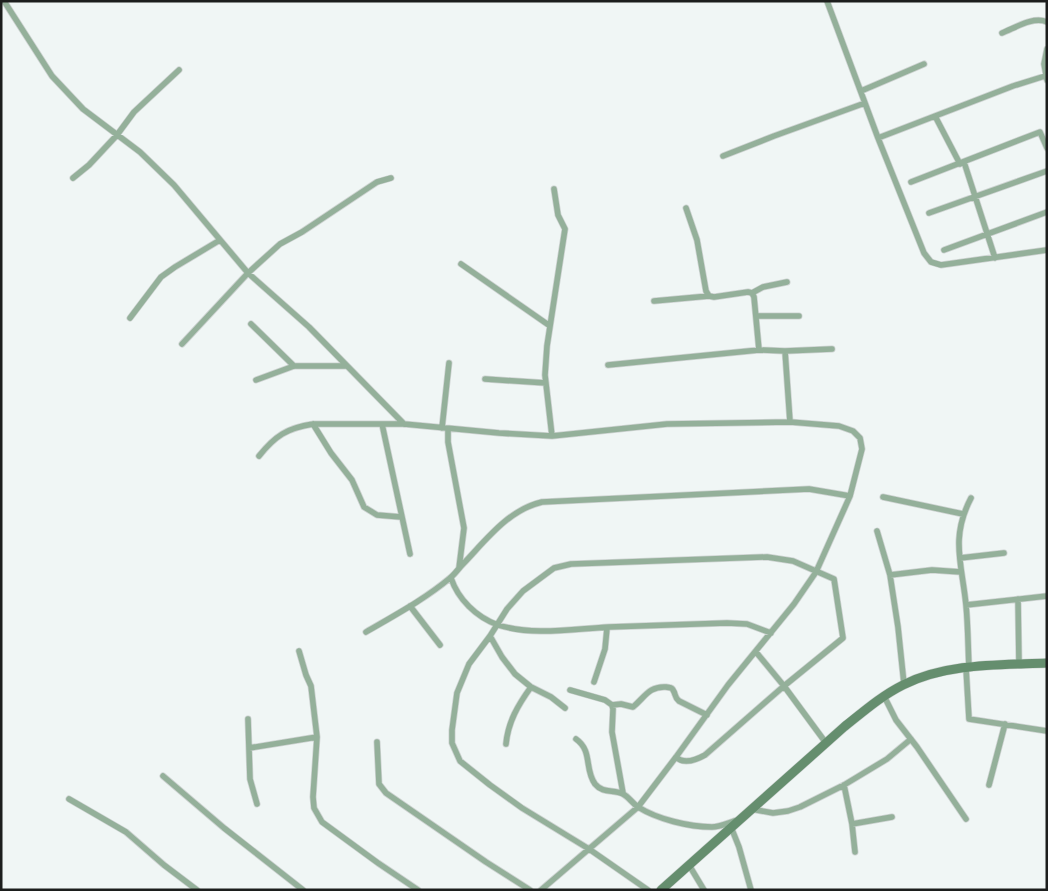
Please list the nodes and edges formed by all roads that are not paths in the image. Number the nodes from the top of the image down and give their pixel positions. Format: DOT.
graph roads {
  1 [pos="4,1"];
  2 [pos="827,1"];
  3 [pos="1047,22"];
  4 [pos="1002,33"];
  5 [pos="1047,49"];
  6 [pos="924,64"];
  7 [pos="1045,64"];
  8 [pos="179,70"];
  9 [pos="1046,78"];
  10 [pos="861,91"];
  11 [pos="865,103"];
  12 [pos="935,116"];
  13 [pos="117,135"];
  14 [pos="878,138"];
  15 [pos="1047,148"];
  16 [pos="723,156"];
  17 [pos="962,163"];
  18 [pos="1047,171"];
  19 [pos="74,178"];
  20 [pos="391,178"];
  21 [pos="911,182"];
  22 [pos="554,190"];
  23 [pos="976,197"];
  24 [pos="686,208"];
  25 [pos="1047,212"];
  26 [pos="929,213"];
  27 [pos="988,234"];
  28 [pos="220,240"];
  29 [pos="944,250"];
  30 [pos="1047,250"];
  31 [pos="996,258"];
  32 [pos="461,264"];
  33 [pos="248,274"];
  34 [pos="787,282"];
  35 [pos="752,293"];
  36 [pos="709,296"];
  37 [pos="654,301"];
  38 [pos="756,316"];
  39 [pos="799,316"];
  40 [pos="130,318"];
  41 [pos="251,324"];
  42 [pos="550,326"];
  43 [pos="182,344"];
  44 [pos="832,348"];
  45 [pos="759,350"];
  46 [pos="785,351"];
  47 [pos="449,363"];
  48 [pos="608,365"];
  49 [pos="294,366"];
  50 [pos="347,366"];
  51 [pos="485,379"];
  52 [pos="256,380"];
  53 [pos="546,383"];
  54 [pos="790,422"];
  55 [pos="313,424"];
  56 [pos="382,424"];
  57 [pos="404,424"];
  58 [pos="445,428"];
  59 [pos="552,436"];
  60 [pos="259,456"];
  61 [pos="850,496"];
  62 [pos="883,498"];
  63 [pos="971,498"];
  64 [pos="963,514"];
  65 [pos="401,517"];
  66 [pos="877,531"];
  67 [pos="1004,553"];
  68 [pos="410,554"];
  69 [pos="960,558"];
  70 [pos="459,568"];
  71 [pos="816,572"];
  72 [pos="961,572"];
  73 [pos="890,575"];
  74 [pos="451,578"];
  75 [pos="1047,596"];
  76 [pos="1018,599"];
  77 [pos="966,605"];
  78 [pos="410,606"];
  79 [pos="497,624"];
  80 [pos="607,628"];
  81 [pos="366,632"];
  82 [pos="771,633"];
  83 [pos="490,636"];
  84 [pos="440,645"];
  85 [pos="299,651"];
  86 [pos="756,652"];
  87 [pos="1047,663"];
  88 [pos="1019,664"];
  89 [pos="968,668"];
  90 [pos="594,682"];
  91 [pos="904,684"];
  92 [pos="784,686"];
  93 [pos="531,687"];
  94 [pos="570,690"];
  95 [pos="884,696"];
  96 [pos="612,704"];
  97 [pos="565,708"];
  98 [pos="707,714"];
  99 [pos="248,719"];
  100 [pos="1005,724"];
  101 [pos="1047,731"];
  102 [pos="317,738"];
  103 [pos="576,739"];
  104 [pos="911,739"];
  105 [pos="377,742"];
  106 [pos="826,743"];
  107 [pos="506,744"];
  108 [pos="249,748"];
  109 [pos="676,757"];
  110 [pos="163,776"];
  111 [pos="844,785"];
  112 [pos="989,785"];
  113 [pos="623,793"];
  114 [pos="69,799"];
  115 [pos="257,804"];
  116 [pos="638,807"];
  117 [pos="751,809"];
  118 [pos="892,817"];
  119 [pos="739,819"];
  120 [pos="966,819"];
  121 [pos="852,824"];
  122 [pos="713,827"];
  123 [pos="730,827"];
  124 [pos="721,836"];
  125 [pos="589,849"];
  126 [pos="855,852"];
  127 [pos="689,864"];
  128 [pos="197,890"];
  129 [pos="303,890"];
  130 [pos="418,890"];
  131 [pos="530,890"];
  132 [pos="541,890"];
  133 [pos="648,890"];
  134 [pos="661,890"];
  135 [pos="704,890"];
  136 [pos="751,890"];
  1 -- 13 [label="street"];
  2 -- 10 [label="street"];
  3 -- 4 [label="street"];
  5 -- 7 [label="street"];
  6 -- 10 [label="street"];
  7 -- 9 [label="street"];
  8 -- 13 [label="street"];
  9 -- 12 [label="street"];
  10 -- 11 [label="street"];
  11 -- 14 [label="street"];
  11 -- 16 [label="street"];
  12 -- 14 [label="street"];
  12 -- 17 [label="street"];
  13 -- 19 [label="street"];
  13 -- 28 [label="street"];
  14 -- 31 [label="street"];
  15 -- 17 [label="street"];
  17 -- 21 [label="street"];
  17 -- 23 [label="street"];
  18 -- 23 [label="street"];
  20 -- 33 [label="street"];
  22 -- 42 [label="street"];
  23 -- 26 [label="street"];
  23 -- 27 [label="street"];
  24 -- 36 [label="street"];
  25 -- 27 [label="street"];
  27 -- 29 [label="street"];
  27 -- 31 [label="street"];
  28 -- 33 [label="street"];
  28 -- 40 [label="street"];
  30 -- 31 [label="street"];
  32 -- 42 [label="street"];
  33 -- 43 [label="street"];
  33 -- 50 [label="street"];
  34 -- 35 [label="street"];
  35 -- 36 [label="street"];
  35 -- 38 [label="street"];
  36 -- 37 [label="street"];
  38 -- 39 [label="street"];
  38 -- 45 [label="street"];
  41 -- 49 [label="street"];
  42 -- 53 [label="street"];
  44 -- 46 [label="street"];
  45 -- 46 [label="street"];
  45 -- 48 [label="street"];
  46 -- 54 [label="street"];
  47 -- 58 [label="street"];
  49 -- 50 [label="street"];
  49 -- 52 [label="street"];
  50 -- 57 [label="street"];
  51 -- 53 [label="street"];
  53 -- 59 [label="street"];
  54 -- 59 [label="street"];
  54 -- 61 [label="street"];
  55 -- 56 [label="street"];
  55 -- 60 [label="street"];
  55 -- 65 [label="street"];
  56 -- 57 [label="street"];
  56 -- 65 [label="street"];
  57 -- 58 [label="street"];
  58 -- 59 [label="street"];
  58 -- 70 [label="street"];
  61 -- 70 [label="street"];
  61 -- 71 [label="street"];
  62 -- 64 [label="street"];
  63 -- 64 [label="street"];
  64 -- 69 [label="street"];
  65 -- 68 [label="street"];
  66 -- 73 [label="street"];
  67 -- 69 [label="street"];
  69 -- 72 [label="street"];
  70 -- 74 [label="street"];
  71 -- 79 [label="street"];
  71 -- 82 [label="street"];
  71 -- 92 [label="street"];
  72 -- 73 [label="street"];
  72 -- 77 [label="street"];
  73 -- 91 [label="street"];
  74 -- 78 [label="street"];
  74 -- 79 [label="street"];
  75 -- 76 [label="street"];
  76 -- 77 [label="street"];
  76 -- 88 [label="street"];
  77 -- 89 [label="street"];
  78 -- 81 [label="street"];
  78 -- 84 [label="street"];
  79 -- 80 [label="street"];
  79 -- 83 [label="street"];
  80 -- 82 [label="street"];
  80 -- 90 [label="street"];
  82 -- 86 [label="street"];
  83 -- 93 [label="street"];
  83 -- 125 [label="street"];
  85 -- 102 [label="street"];
  86 -- 92 [label="street"];
  86 -- 98 [label="street"];
  87 -- 88 [label="street"];
  88 -- 89 [label="street"];
  89 -- 91 [label="street"];
  89 -- 100 [label="street"];
  91 -- 95 [label="street"];
  92 -- 106 [label="street"];
  92 -- 109 [label="street"];
  93 -- 97 [label="street"];
  93 -- 107 [label="street"];
  94 -- 96 [label="street"];
  95 -- 104 [label="street"];
  95 -- 106 [label="street"];
  96 -- 98 [label="street"];
  96 -- 113 [label="street"];
  98 -- 109 [label="street"];
  99 -- 108 [label="street"];
  100 -- 101 [label="street"];
  100 -- 112 [label="street"];
  102 -- 108 [label="street"];
  102 -- 130 [label="street"];
  103 -- 113 [label="street"];
  104 -- 111 [label="street"];
  104 -- 120 [label="street"];
  105 -- 131 [label="street"];
  106 -- 117 [label="street"];
  108 -- 115 [label="street"];
  109 -- 116 [label="street"];
  110 -- 129 [label="street"];
  111 -- 117 [label="street"];
  111 -- 121 [label="street"];
  113 -- 116 [label="street"];
  114 -- 128 [label="street"];
  116 -- 122 [label="street"];
  116 -- 125 [label="street"];
  117 -- 119 [label="street"];
  118 -- 121 [label="street"];
  119 -- 122 [label="street"];
  119 -- 123 [label="street"];
  121 -- 126 [label="street"];
  122 -- 124 [label="street"];
  123 -- 124 [label="street"];
  123 -- 136 [label="street"];
  124 -- 127 [label="street"];
  125 -- 132 [label="street"];
  125 -- 133 [label="street"];
  127 -- 134 [label="street"];
  127 -- 135 [label="street"];
}
